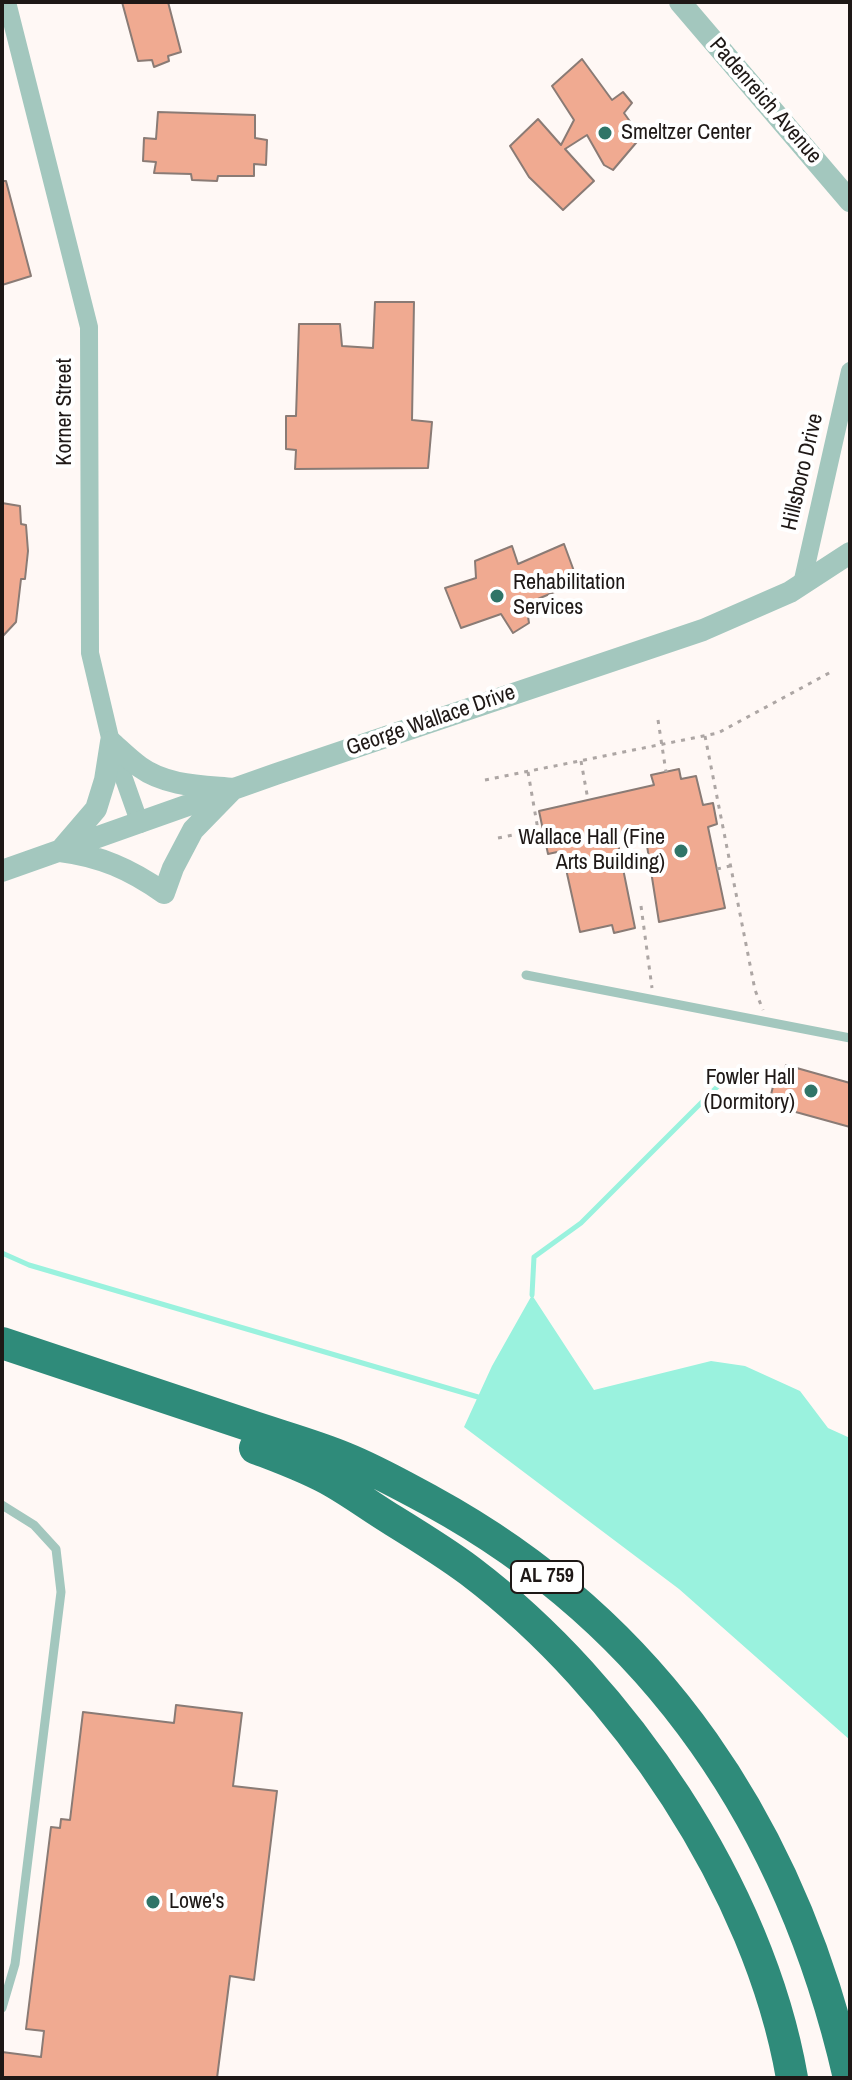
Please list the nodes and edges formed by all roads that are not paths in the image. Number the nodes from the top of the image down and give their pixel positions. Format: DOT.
graph roads {
  1 [pos="7,2"];
  2 [pos="680,2"];
  3 [pos="850,201"];
  4 [pos="850,371"];
  5 [pos="850,553"];
  6 [pos="802,584"];
  7 [pos="111,742"];
  8 [pos="233,789"];
  9 [pos="140,824"];
  10 [pos="60,851"];
  11 [pos="2,871"];
  12 [pos="526,975"];
  13 [pos="850,1038"];
  14 [pos="2,1343"];
  15 [pos="2,1363"];
  16 [pos="2,1505"];
  17 [pos="2,2008"];
  18 [pos="792,2078"];
  19 [pos="849,2078"];
  1 -- 7 [label="street, Korner Street"];
  2 -- 3 [label="street, Padenreich Avenue"];
  4 -- 6 [label="street, Hillsboro Drive"];
  5 -- 6 [label="street, George Wallace Drive"];
  6 -- 8 [label="street, George Wallace Drive"];
  7 -- 8 [label="street"];
  7 -- 9 [label="street, Korner Street"];
  7 -- 10 [label="street"];
  8 -- 9 [label="street, George Wallace Drive"];
  8 -- 10 [label="street"];
  9 -- 10 [label="street, George Wallace Drive"];
  10 -- 11 [label="street, George Wallace Drive"];
  12 -- 13 [label="lane"];
  14 -- 19 [label="highway, AL 759"];
  15 -- 18 [label="highway, AL 759"];
  16 -- 17 [label="lane"];
}
